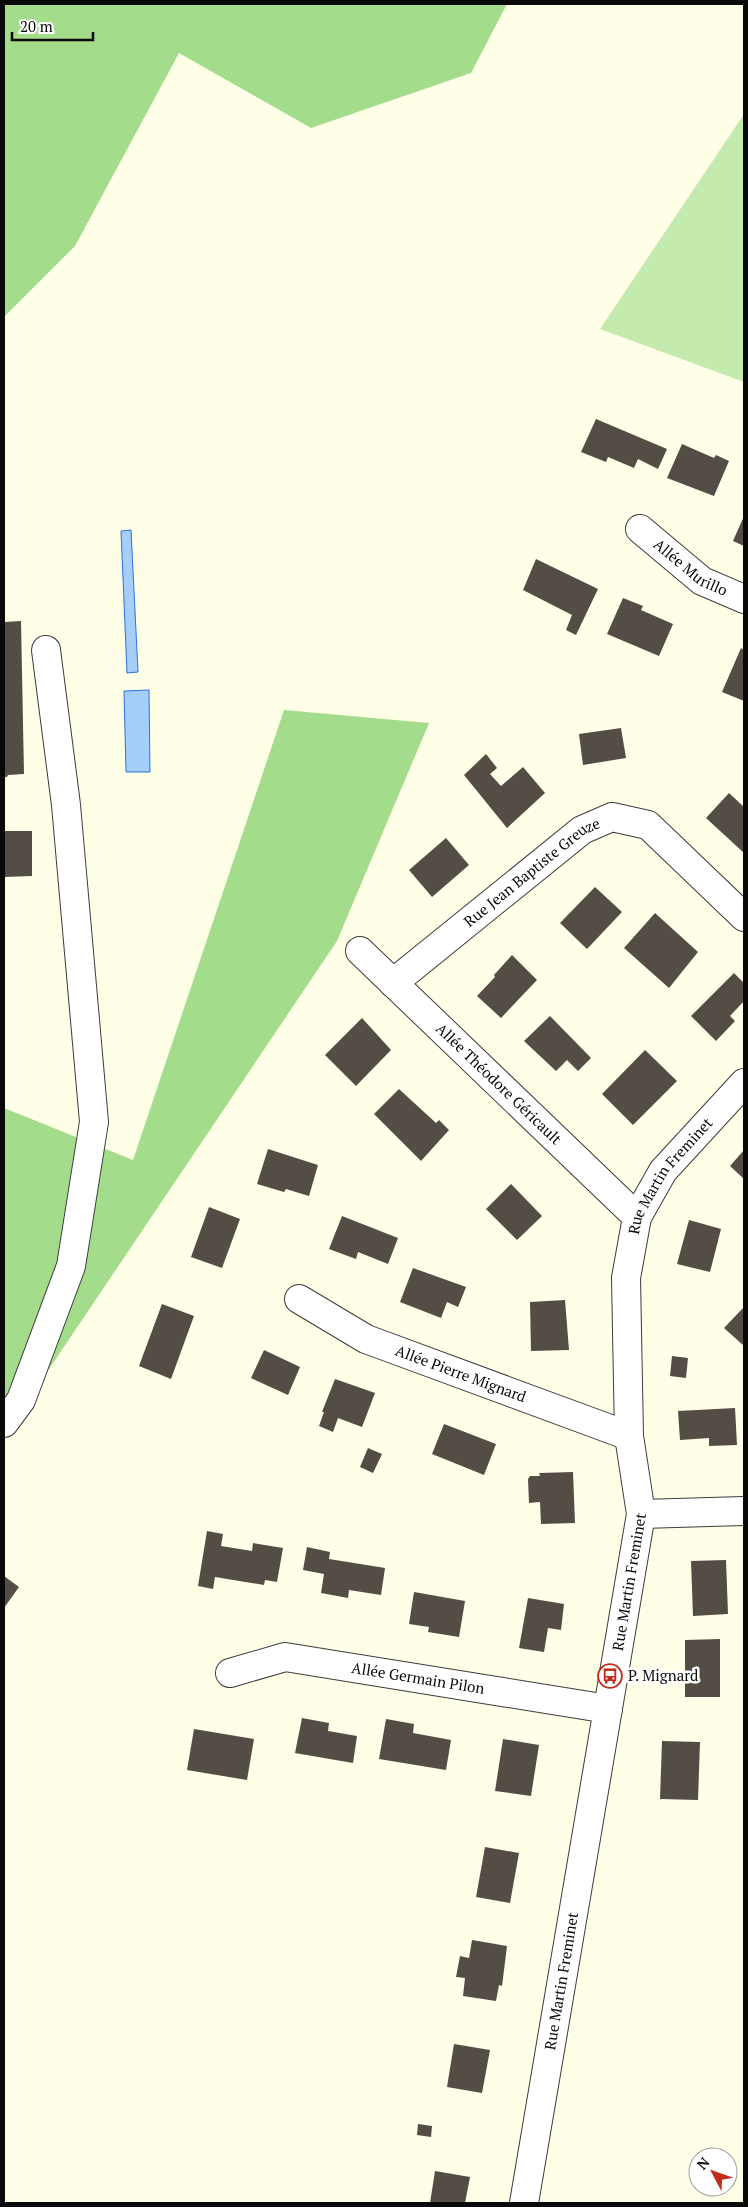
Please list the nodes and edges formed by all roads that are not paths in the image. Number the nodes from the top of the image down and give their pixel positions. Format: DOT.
graph roads {
  1 [pos="640,529"];
  2 [pos="744,598"];
  3 [pos="46,650"];
  4 [pos="744,918"];
  5 [pos="360,952"];
  6 [pos="393,983"];
  7 [pos="744,1083"];
  8 [pos="637,1216"];
  9 [pos="299,1300"];
  10 [pos="4,1423"];
  11 [pos="629,1436"];
  12 [pos="744,1511"];
  13 [pos="641,1514"];
  14 [pos="230,1673"];
  15 [pos="608,1709"];
  16 [pos="524,2203"];
  1 -- 2 [label="street, Allée Murillo"];
  3 -- 10 [label="street"];
  4 -- 6 [label="street, Rue Jean Baptiste Greuze"];
  5 -- 6 [label="street, Allée Théodore Géricault"];
  6 -- 8 [label="street, Allée Théodore Géricault"];
  7 -- 8 [label="street, Rue Martin Freminet"];
  8 -- 11 [label="street, Rue Martin Freminet"];
  9 -- 11 [label="street, Allée Pierre Mignard"];
  11 -- 13 [label="street, Rue Martin Freminet"];
  12 -- 13 [label="street"];
  13 -- 15 [label="street, Rue Martin Freminet"];
  14 -- 15 [label="street, Allée Germain Pilon"];
  15 -- 16 [label="street, Rue Martin Freminet"];
}
